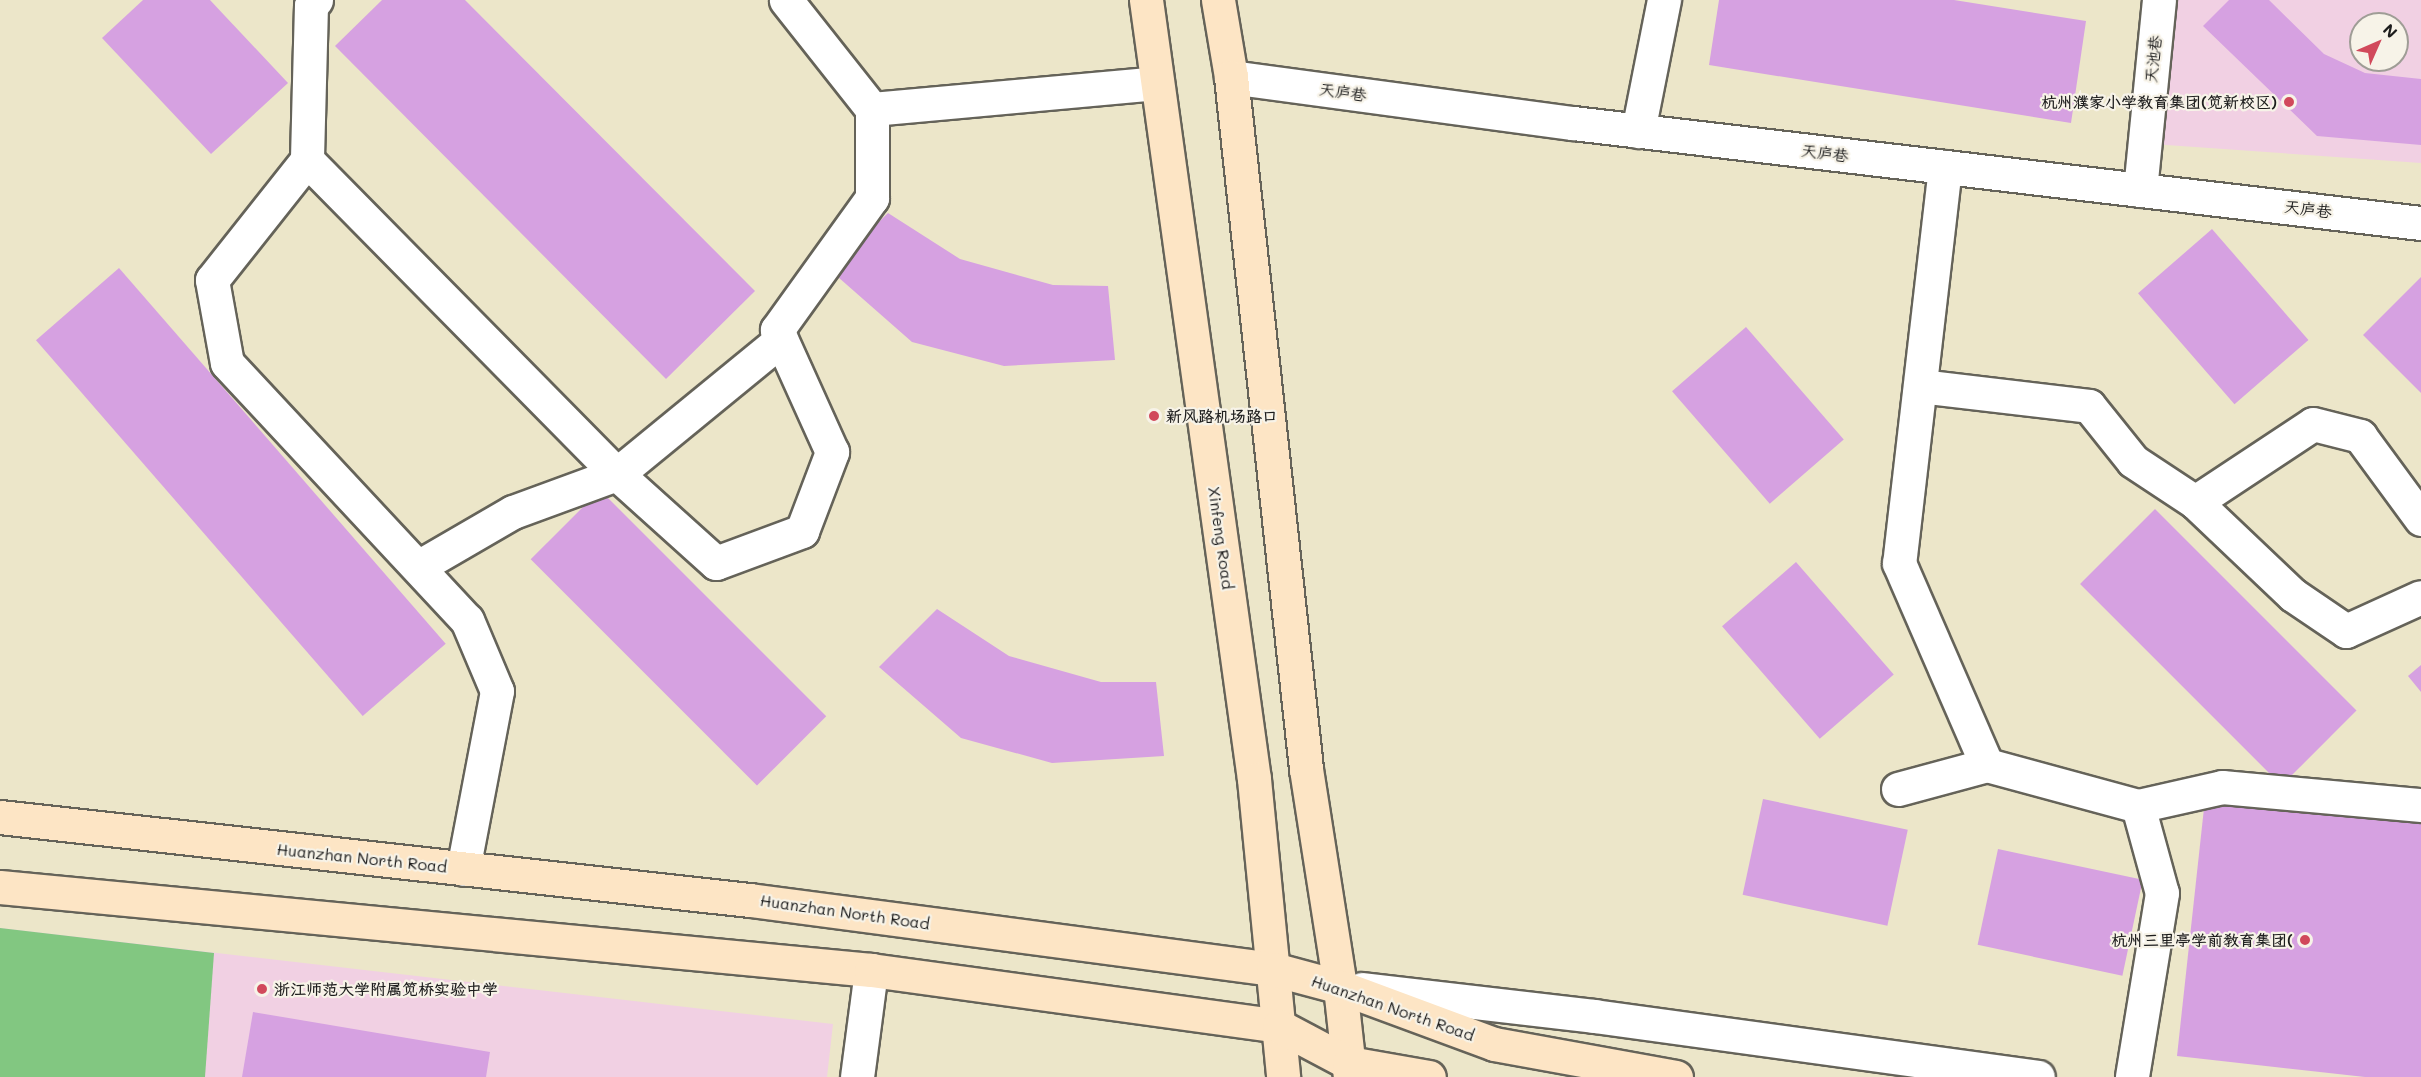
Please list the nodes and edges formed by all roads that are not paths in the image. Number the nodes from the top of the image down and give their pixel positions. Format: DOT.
graph roads {
  1 [pos="786,0"];
  2 [pos="1146,0"];
  3 [pos="1218,0"];
  4 [pos="1664,0"];
  5 [pos="2159,0"];
  6 [pos="308,2"];
  7 [pos="1230,76"];
  8 [pos="1157,83"];
  9 [pos="872,109"];
  10 [pos="1638,131"];
  11 [pos="307,160"];
  12 [pos="1945,167"];
  13 [pos="2140,190"];
  14 [pos="2421,223"];
  15 [pos="782,340"];
  16 [pos="1920,386"];
  17 [pos="617,474"];
  18 [pos="2195,502"];
  19 [pos="2421,519"];
  20 [pos="418,567"];
  21 [pos="2421,597"];
  22 [pos="1987,765"];
  23 [pos="1898,789"];
  24 [pos="2421,805"];
  25 [pos="2138,806"];
  26 [pos="0,817"];
  27 [pos="463,869"];
  28 [pos="0,887"];
  29 [pos="1273,969"];
  30 [pos="871,970"];
  31 [pos="1340,987"];
  32 [pos="1279,1026"];
  33 [pos="1350,1070"];
  34 [pos="857,1077"];
  35 [pos="1283,1077"];
  36 [pos="1385,1077"];
  37 [pos="1429,1077"];
  38 [pos="1676,1077"];
  39 [pos="2038,1077"];
  40 [pos="2132,1077"];
  1 -- 9 [label="street"];
  2 -- 8 [label="main road, Xinfeng Road"];
  3 -- 7 [label="main road"];
  4 -- 10 [label="street"];
  5 -- 13 [label="street, 天池巷"];
  6 -- 11 [label="street"];
  7 -- 10 [label="street, 天庐巷"];
  7 -- 31 [label="main road"];
  8 -- 9 [label="street"];
  8 -- 29 [label="main road, Xinfeng Road"];
  9 -- 15 [label="street"];
  10 -- 12 [label="street, 天庐巷"];
  11 -- 17 [label="street"];
  11 -- 20 [label="street"];
  12 -- 13 [label="street, 天庐巷"];
  12 -- 16 [label="street"];
  13 -- 14 [label="street, 天庐巷"];
  15 -- 17 [label="street"];
  15 -- 17 [label="street"];
  16 -- 18 [label="street"];
  16 -- 22 [label="street"];
  17 -- 20 [label="street"];
  18 -- 19 [label="street"];
  18 -- 21 [label="street"];
  20 -- 27 [label="street"];
  22 -- 23 [label="street"];
  22 -- 25 [label="street"];
  24 -- 25 [label="street"];
  25 -- 40 [label="street"];
  26 -- 27 [label="main road, Huanzhan North Road"];
  27 -- 29 [label="main road, Huanzhan North Road"];
  28 -- 30 [label="main road"];
  29 -- 31 [label="main road, Huanzhan North Road"];
  29 -- 32 [label="main road, Xinfeng Road"];
  30 -- 32 [label="main road"];
  30 -- 34 [label="street"];
  31 -- 33 [label="main road"];
  31 -- 38 [label="main road, Huanzhan North Road"];
  31 -- 39 [label="street"];
  32 -- 33 [label="main road"];
  32 -- 35 [label="main road, Xinfeng Road"];
  33 -- 36 [label="street"];
  33 -- 37 [label="main road"];
}
